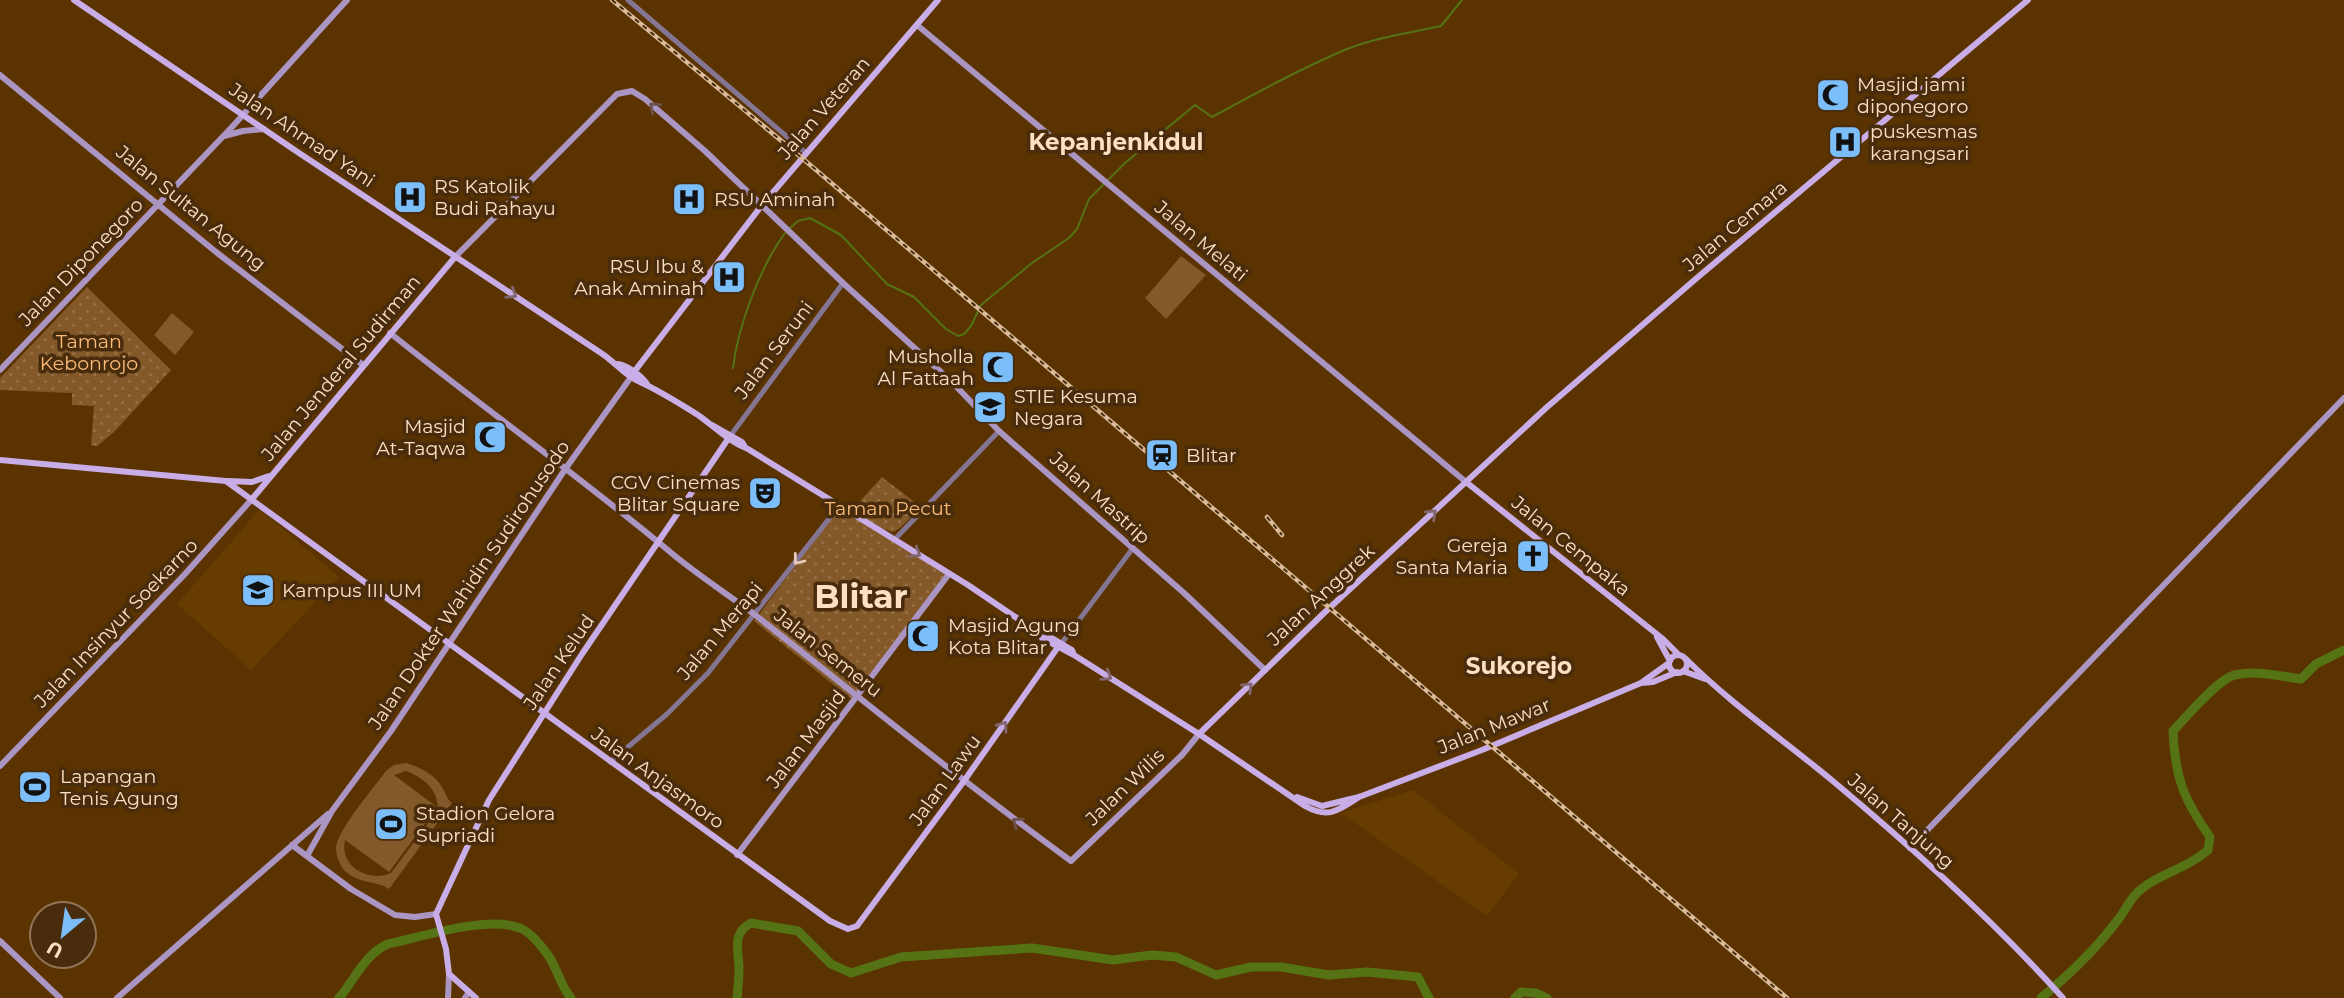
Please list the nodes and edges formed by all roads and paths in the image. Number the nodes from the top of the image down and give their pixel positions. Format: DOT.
graph roads {
  1 [pos="74,0"];
  2 [pos="347,0"];
  3 [pos="628,0"];
  4 [pos="938,0"];
  5 [pos="2028,0"];
  6 [pos="917,24"];
  7 [pos="0,75"];
  8 [pos="242,115"];
  9 [pos="264,129"];
  10 [pos="221,137"];
  11 [pos="806,153"];
  12 [pos="157,204"];
  13 [pos="762,205"];
  14 [pos="455,257"];
  15 [pos="844,283"];
  16 [pos="390,333"];
  17 [pos="363,365"];
  18 [pos="0,370"];
  19 [pos="633,374"];
  20 [pos="2344,398"];
  21 [pos="999,431"];
  22 [pos="730,437"];
  23 [pos="0,460"];
  24 [pos="566,468"];
  25 [pos="273,474"];
  26 [pos="226,481"];
  27 [pos="1466,482"];
  28 [pos="252,499"];
  29 [pos="839,506"];
  30 [pos="895,539"];
  31 [pos="659,542"];
  32 [pos="1133,548"];
  33 [pos="949,574"];
  34 [pos="755,615"];
  35 [pos="1656,635"];
  36 [pos="449,644"];
  37 [pos="1060,646"];
  38 [pos="1679,655"];
  39 [pos="1686,659"];
  40 [pos="1669,662"];
  41 [pos="1265,670"];
  42 [pos="1680,672"];
  43 [pos="1707,680"];
  44 [pos="1640,684"];
  45 [pos="858,695"];
  46 [pos="543,713"];
  47 [pos="1199,734"];
  48 [pos="610,762"];
  49 [pos="0,766"];
  50 [pos="964,782"];
  51 [pos="332,811"];
  52 [pos="292,845"];
  53 [pos="1910,848"];
  54 [pos="737,855"];
  55 [pos="307,856"];
  56 [pos="1071,861"];
  57 [pos="437,916"];
  58 [pos="854,929"];
  59 [pos="0,941"];
  60 [pos="449,974"];
  61 [pos="467,995"];
  62 [pos="60,998"];
  63 [pos="117,998"];
  64 [pos="448,998"];
  65 [pos="476,998"];
  66 [pos="2063,998"];
  1 -- 8 [label="main road, Jalan Ahmad Yani"];
  2 -- 8 [label="main road, Jalan Diponegoro"];
  3 -- 11 [label="street"];
  4 -- 6 [label="main road, Jalan Veteran"];
  5 -- 27 [label="main road, Jalan Cemara"];
  6 -- 11 [label="main road, Jalan Veteran"];
  6 -- 27 [label="main road, Jalan Melati"];
  7 -- 12 [label="main road, Jalan Sultan Agung"];
  8 -- 9 [label="main road, Jalan Ahmad Yani"];
  8 -- 10 [label="main road, Jalan Diponegoro"];
  9 -- 10 [label="main road"];
  9 -- 14 [label="main road, Jalan Ahmad Yani"];
  10 -- 12 [label="main road, Jalan Diponegoro"];
  11 -- 13 [label="main road, Jalan Veteran"];
  12 -- 17 [label="main road, Jalan Sultan Agung"];
  12 -- 18 [label="main road, Jalan Diponegoro"];
  13 -- 14 [label="main road, Jalan Mastrip, one-way"];
  13 -- 15 [label="main road, Jalan Mastrip"];
  13 -- 19 [label="main road, Jalan Veteran"];
  14 -- 16 [label="main road, Jalan Jenderal Sudirman"];
  14 -- 19 [label="main road, Jalan Ahmad Yani, one-way"];
  15 -- 21 [label="main road, Jalan Mastrip"];
  15 -- 22 [label="street, Jalan Seruni"];
  16 -- 17 [label="main road, Jalan Jenderal Sudirman"];
  16 -- 24 [label="main road, Jalan Semeru"];
  17 -- 25 [label="main road, Jalan Jenderal Sudirman"];
  19 -- 22 [label="main road, Jalan Mawar"];
  19 -- 24 [label="main road, Jalan Dokter Wahidin Sudirohusodo"];
  20 -- 53 [label="main road"];
  21 -- 30 [label="street"];
  21 -- 32 [label="main road, Jalan Mastrip"];
  22 -- 29 [label="main road, Jalan Mawar"];
  22 -- 31 [label="main road, Jalan Kelud"];
  23 -- 26 [label="main road"];
  24 -- 31 [label="main road, Jalan Semeru"];
  24 -- 36 [label="main road, Jalan Dokter Wahidin Sudirohusodo"];
  25 -- 26 [label="main road"];
  25 -- 28 [label="main road, Jalan Jenderal Sudirman"];
  26 -- 28 [label="main road, Jalan Anjasmoro"];
  27 -- 35 [label="main road, Jalan Cempaka"];
  41 -- 27 [label="main road, Jalan Anggrek, one-way"];
  28 -- 36 [label="main road, Jalan Anjasmoro"];
  28 -- 49 [label="main road, Jalan Insinyur Soekarno"];
  29 -- 30 [label="main road, Jalan Mawar"];
  29 -- 34 [label="street, Jalan Merapi, one-way"];
  30 -- 33 [label="main road, Jalan Mawar, one-way"];
  31 -- 34 [label="main road, Jalan Semeru"];
  31 -- 46 [label="main road, Jalan Kelud"];
  32 -- 37 [label="street"];
  32 -- 41 [label="main road, Jalan Mastrip"];
  33 -- 37 [label="main road, Jalan Mawar"];
  33 -- 45 [label="main road, Jalan Masjid"];
  34 -- 45 [label="main road, Jalan Semeru"];
  34 -- 48 [label="street, Jalan Merapi"];
  35 -- 38 [label="main road, Jalan Cempaka"];
  35 -- 40 [label="main road, Jalan Cempaka"];
  36 -- 46 [label="main road, Jalan Anjasmoro"];
  36 -- 51 [label="main road, Jalan Dokter Wahidin Sudirohusodo"];
  37 -- 47 [label="main road, Jalan Mawar, one-way"];
  50 -- 37 [label="main road, Jalan Lawu, one-way"];
  38 -- 39 [label="main road"];
  38 -- 40 [label="main road"];
  39 -- 42 [label="main road"];
  39 -- 43 [label="main road, Jalan Tanjung"];
  40 -- 42 [label="main road"];
  40 -- 44 [label="main road, Jalan Mawar"];
  47 -- 41 [label="main road, Jalan Anggrek, one-way"];
  42 -- 43 [label="main road, Jalan Tanjung"];
  42 -- 44 [label="main road, Jalan Mawar"];
  43 -- 53 [label="main road, Jalan Tanjung"];
  44 -- 47 [label="main road, Jalan Mawar"];
  45 -- 50 [label="main road, Jalan Semeru"];
  45 -- 54 [label="main road, Jalan Masjid"];
  46 -- 48 [label="main road, Jalan Anjasmoro"];
  46 -- 57 [label="main road, Jalan Kelud"];
  47 -- 56 [label="main road, Jalan Wilis"];
  48 -- 54 [label="main road, Jalan Anjasmoro"];
  56 -- 50 [label="main road, Jalan Semeru, one-way"];
  50 -- 58 [label="main road, Jalan Lawu"];
  51 -- 52 [label="main road, Jalan Dokter Wahidin Sudirohusodo"];
  51 -- 55 [label="main road, Jalan Dokter Wahidin Sudirohusodo"];
  52 -- 55 [label="main road"];
  52 -- 63 [label="main road, Jalan Dokter Wahidin Sudirohusodo"];
  53 -- 66 [label="main road, Jalan Tanjung"];
  54 -- 58 [label="main road, Jalan Anjasmoro"];
  55 -- 57 [label="main road"];
  57 -- 60 [label="main road"];
  59 -- 62 [label="main road"];
  60 -- 61 [label="main road"];
  60 -- 64 [label="main road"];
  61 -- 65 [label="main road"];
}
